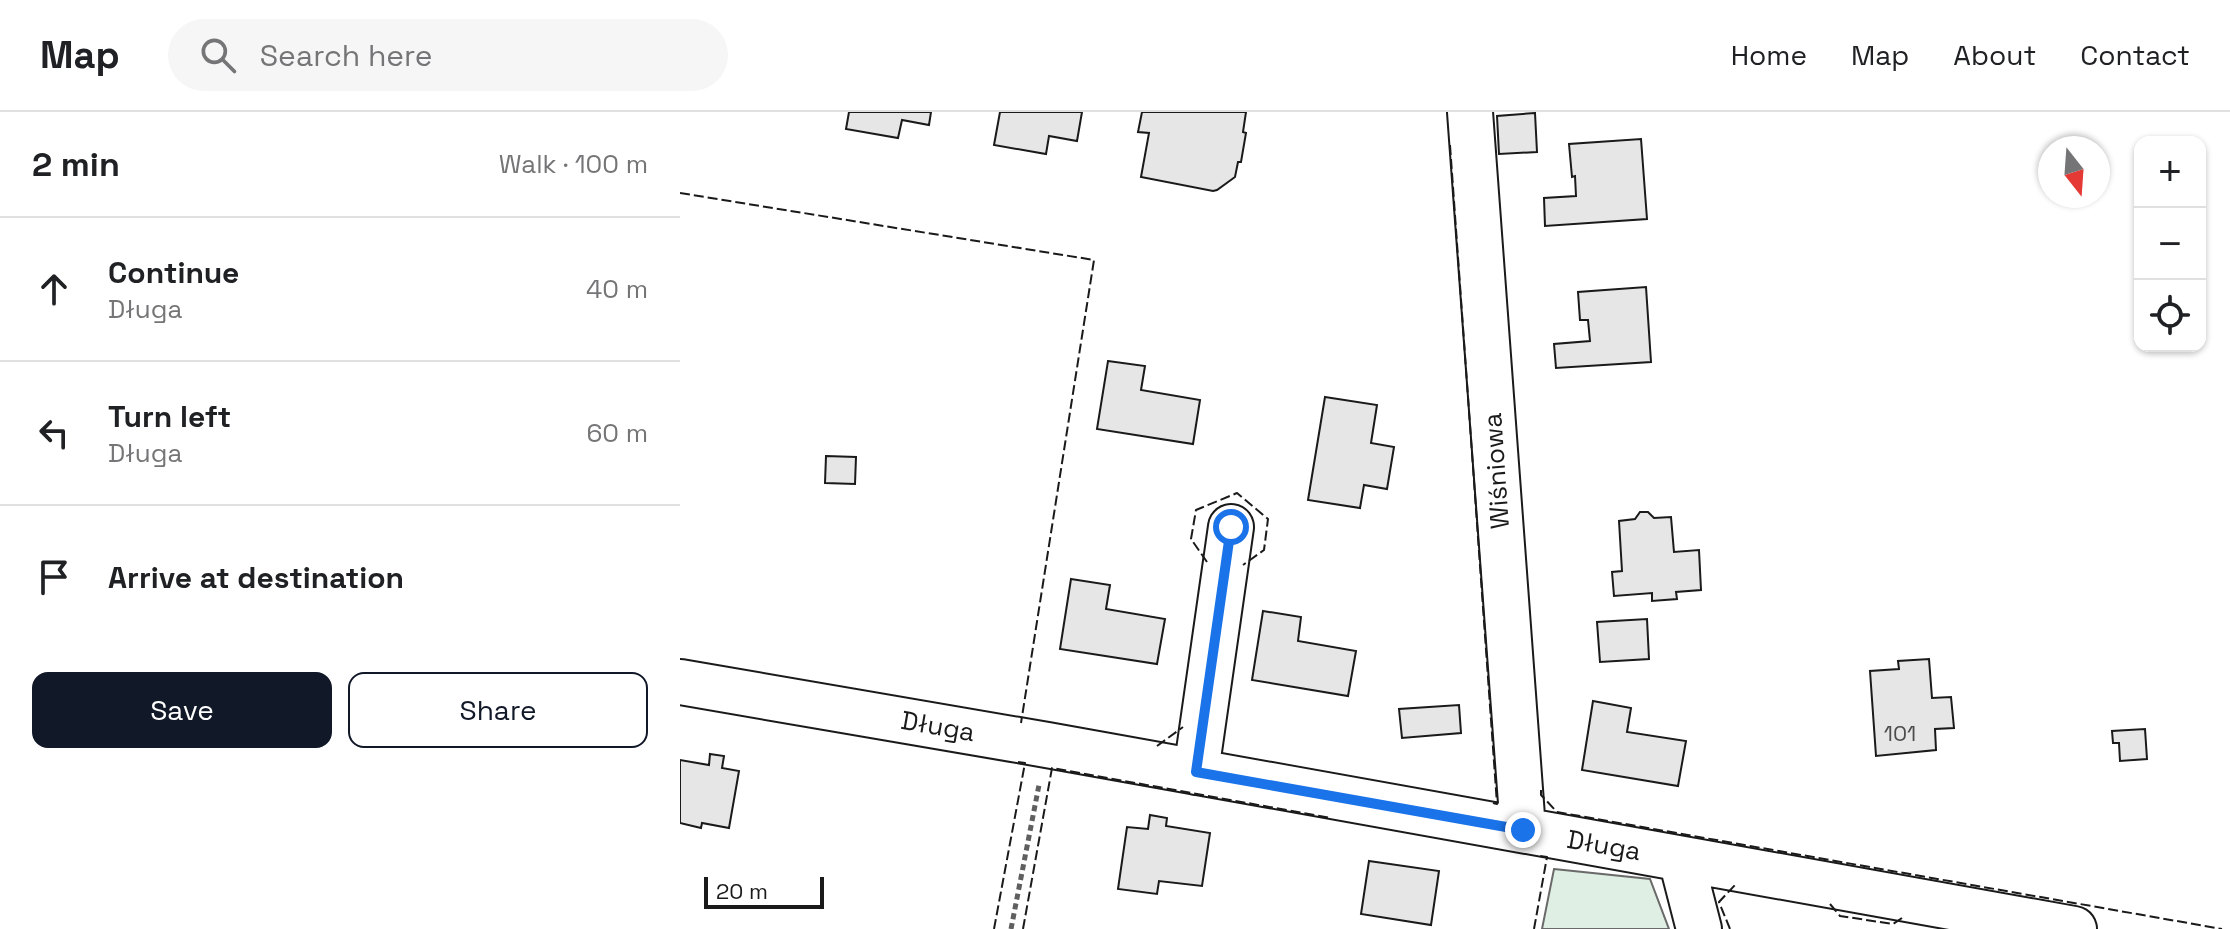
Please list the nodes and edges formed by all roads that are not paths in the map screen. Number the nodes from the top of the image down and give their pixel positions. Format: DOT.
graph roads {
  1 [pos="1470,112"];
  2 [pos="1231,527"];
  3 [pos="680,682"];
  4 [pos="1196,772"];
  5 [pos="1523,830"];
  6 [pos="1681,859"];
  7 [pos="1699,929"];
  8 [pos="2074,929"];
  1 -- 5 [label="street, Wiśniowa"];
  2 -- 4 [label="street"];
  3 -- 4 [label="street, Długa"];
  4 -- 5 [label="street, Długa"];
  5 -- 6 [label="street, Długa"];
  6 -- 7 [label="street"];
  6 -- 8 [label="street, Długa"];
}
